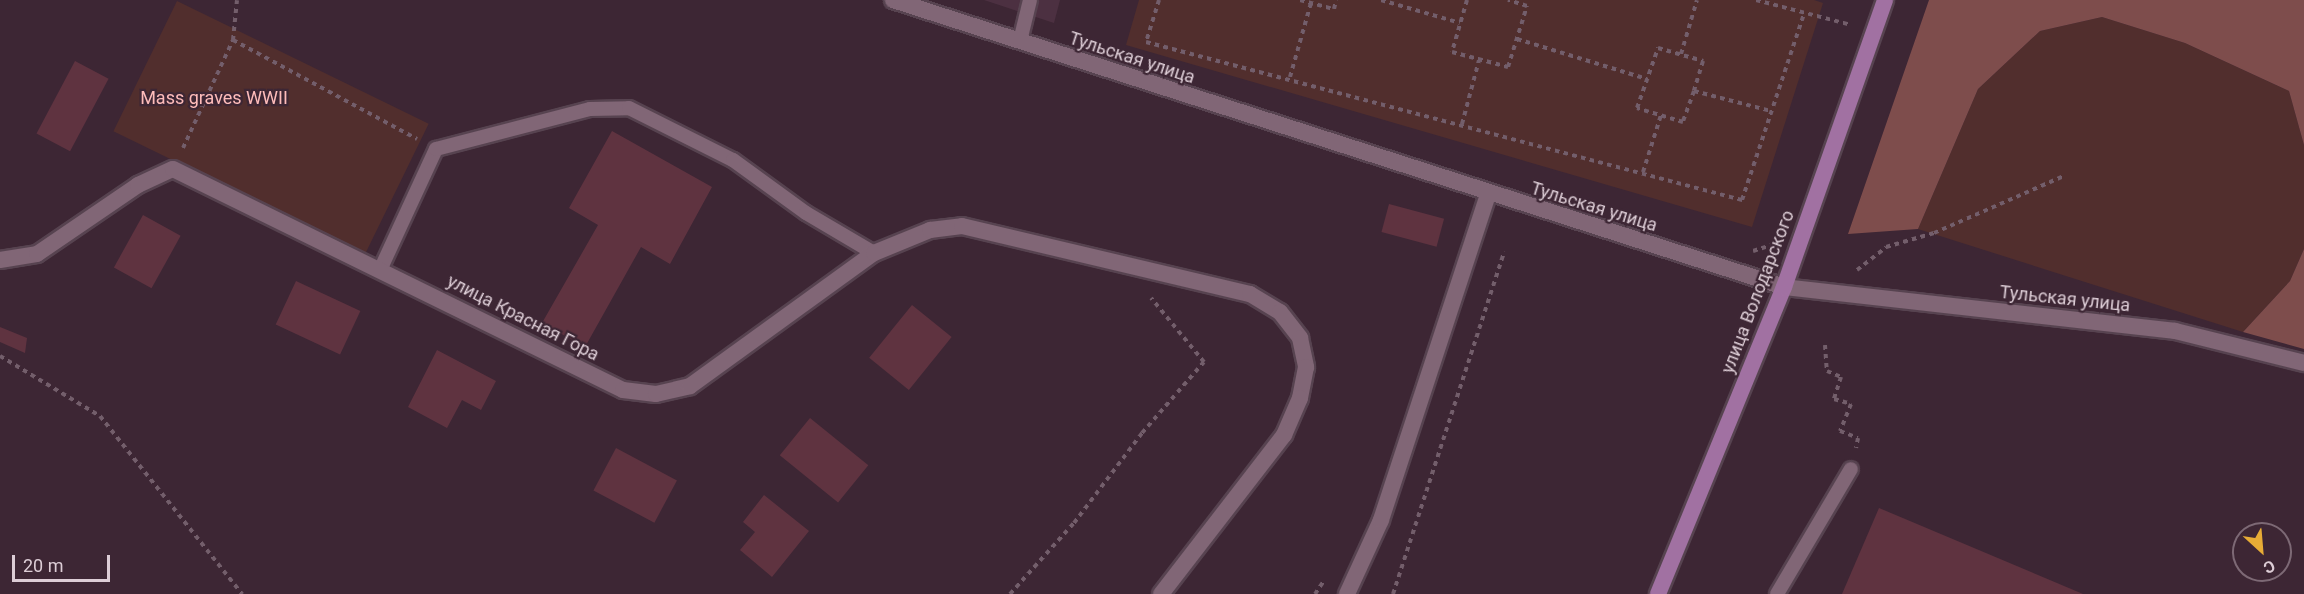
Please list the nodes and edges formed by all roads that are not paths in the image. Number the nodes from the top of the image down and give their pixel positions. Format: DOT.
graph roads {
  1 [pos="893,0"];
  2 [pos="1030,0"];
  3 [pos="1885,0"];
  4 [pos="1020,41"];
  5 [pos="1488,194"];
  6 [pos="874,253"];
  7 [pos="0,260"];
  8 [pos="381,268"];
  9 [pos="1784,287"];
  10 [pos="2304,363"];
  11 [pos="1851,469"];
  12 [pos="1161,594"];
  13 [pos="1347,594"];
  14 [pos="1658,594"];
  15 [pos="1777,594"];
  1 -- 4 [label="street, Тульская улица"];
  2 -- 4 [label="lane"];
  3 -- 9 [label="main road, улица Володарского"];
  4 -- 5 [label="street, Тульская улица"];
  5 -- 9 [label="street, Тульская улица"];
  5 -- 13 [label="street"];
  6 -- 8 [label="street, улица Красная Гора"];
  6 -- 8 [label="lane"];
  6 -- 12 [label="street, улица Красная Гора"];
  7 -- 8 [label="street, улица Красная Гора"];
  9 -- 10 [label="street, Тульская улица"];
  9 -- 14 [label="main road, улица Володарского"];
  11 -- 15 [label="lane"];
}
